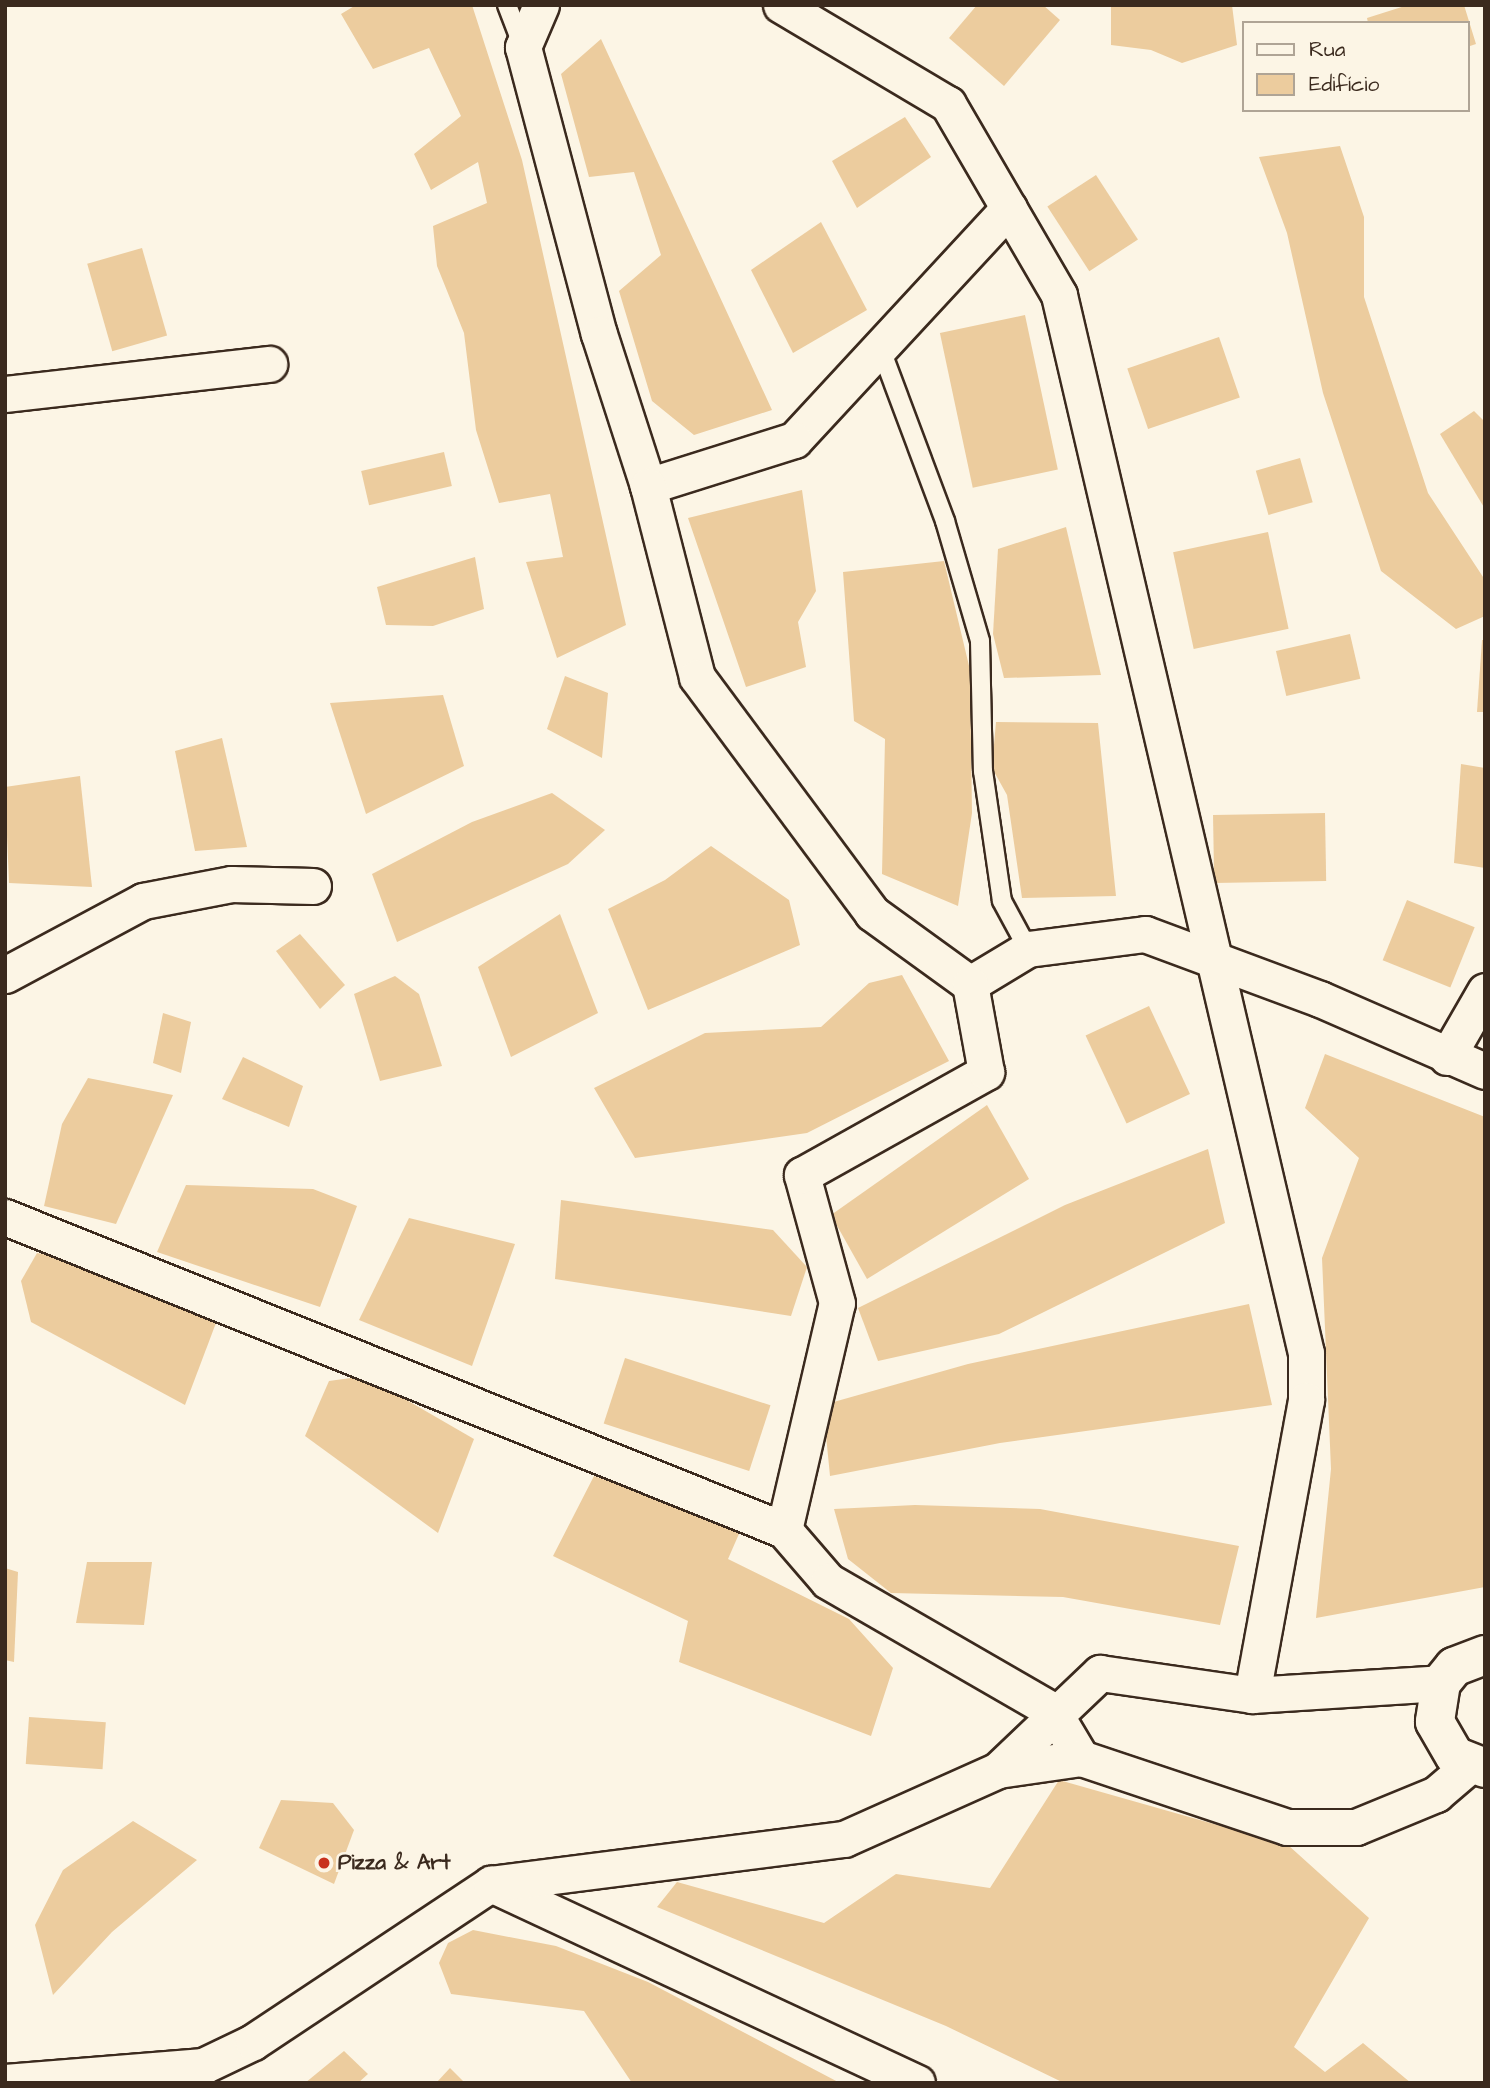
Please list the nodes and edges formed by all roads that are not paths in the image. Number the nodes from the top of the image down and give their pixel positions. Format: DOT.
graph roads {
  1 [pos="507,5"];
  2 [pos="541,5"];
  3 [pos="781,5"];
  4 [pos="523,47"];
  5 [pos="1009,208"];
  6 [pos="880,347"];
  7 [pos="269,364"];
  8 [pos="5,394"];
  9 [pos="648,486"];
  10 [pos="313,886"];
  11 [pos="1028,949"];
  12 [pos="1211,958"];
  13 [pos="5,975"];
  14 [pos="970,984"];
  15 [pos="1485,991"];
  16 [pos="1447,1057"];
  17 [pos="1485,1071"];
  18 [pos="5,1217"];
  19 [pos="784,1530"];
  20 [pos="1485,1655"];
  21 [pos="1441,1683"];
  22 [pos="1252,1695"];
  23 [pos="1054,1711"];
  24 [pos="1081,1758"];
  25 [pos="1478,1767"];
  26 [pos="998,1770"];
  27 [pos="491,1884"];
  28 [pos="5,2082"];
  29 [pos="917,2083"];
  1 -- 4 [label="lane"];
  2 -- 4 [label="street"];
  3 -- 5 [label="street"];
  4 -- 9 [label="street"];
  5 -- 6 [label="street"];
  5 -- 12 [label="street"];
  6 -- 9 [label="street"];
  6 -- 11 [label="lane"];
  7 -- 8 [label="street"];
  9 -- 14 [label="street"];
  10 -- 13 [label="street"];
  11 -- 12 [label="street"];
  11 -- 14 [label="street"];
  12 -- 16 [label="street"];
  12 -- 22 [label="street"];
  14 -- 19 [label="street"];
  15 -- 16 [label="street"];
  16 -- 17 [label="street"];
  18 -- 19 [label="street"];
  19 -- 23 [label="street"];
  20 -- 21 [label="street"];
  21 -- 22 [label="street"];
  21 -- 25 [label="street"];
  22 -- 23 [label="street"];
  23 -- 24 [label="street"];
  23 -- 26 [label="street"];
  24 -- 25 [label="street"];
  24 -- 26 [label="street"];
  26 -- 27 [label="street"];
  27 -- 28 [label="street"];
  27 -- 29 [label="street"];
}
